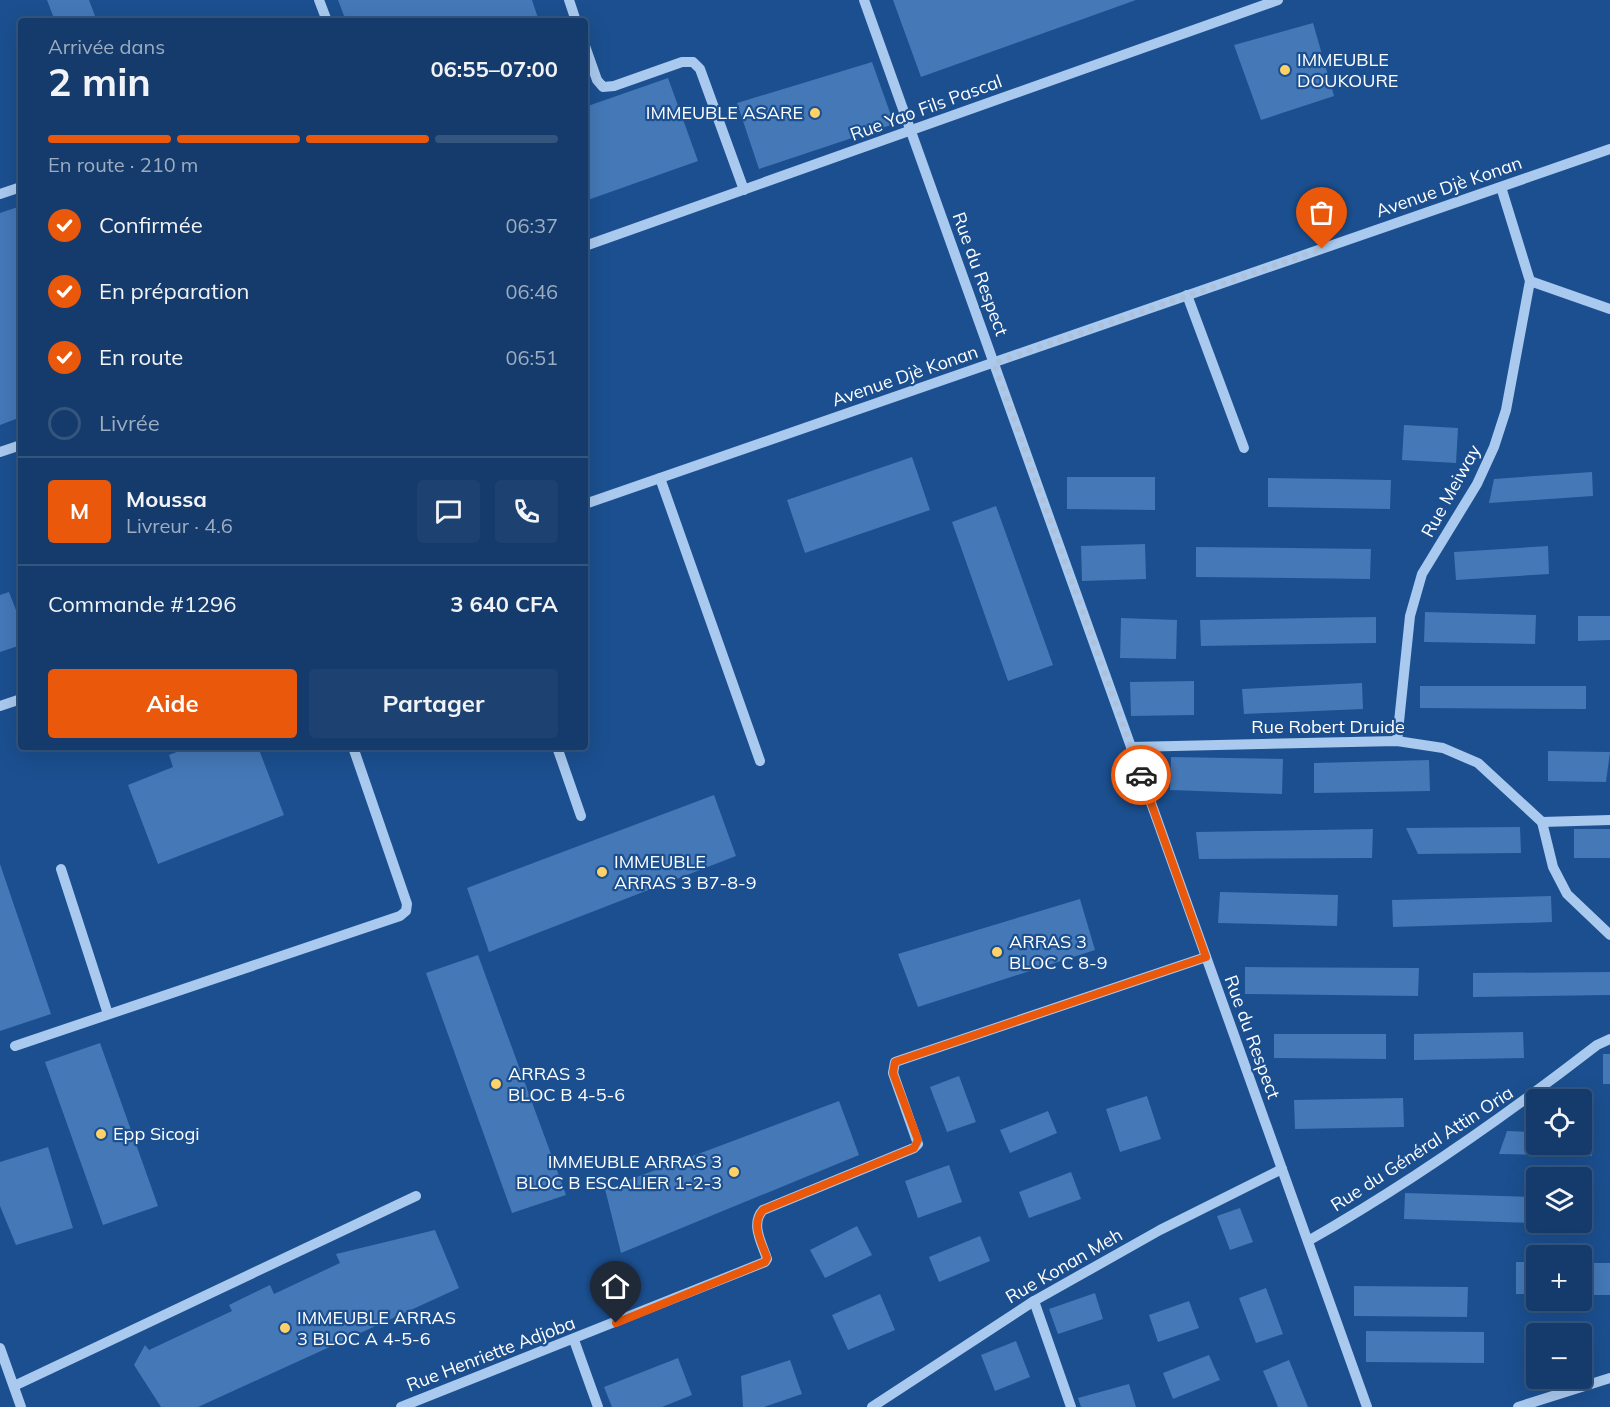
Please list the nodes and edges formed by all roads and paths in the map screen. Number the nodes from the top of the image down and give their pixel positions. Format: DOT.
graph roads {
  1 [pos="320,0"];
  2 [pos="569,0"];
  3 [pos="864,0"];
  4 [pos="1278,0"];
  5 [pos="326,18"];
  6 [pos="575,18"];
  7 [pos="588,54"];
  8 [pos="911,131"];
  9 [pos="1610,149"];
  10 [pos="1501,187"];
  11 [pos="18,188"];
  12 [pos="744,190"];
  13 [pos="0,194"];
  14 [pos="588,245"];
  15 [pos="1530,280"];
  16 [pos="1187,296"];
  17 [pos="1610,309"];
  18 [pos="994,363"];
  19 [pos="18,446"];
  20 [pos="1244,448"];
  21 [pos="0,452"];
  22 [pos="660,478"];
  23 [pos="588,503"];
  24 [pos="18,700"];
  25 [pos="0,706"];
  26 [pos="1397,741"];
  27 [pos="1131,747"];
  28 [pos="354,750"];
  29 [pos="558,750"];
  30 [pos="760,762"];
  31 [pos="582,816"];
  32 [pos="1610,820"];
  33 [pos="1542,822"];
  34 [pos="61,869"];
  35 [pos="1610,935"];
  36 [pos="1206,957"];
  37 [pos="108,1014"];
  38 [pos="1610,1039"];
  39 [pos="15,1046"];
  40 [pos="1282,1169"];
  41 [pos="417,1196"];
  42 [pos="1308,1241"];
  43 [pos="1034,1301"];
  44 [pos="574,1340"];
  45 [pos="0,1348"];
  46 [pos="1610,1378"];
  47 [pos="14,1386"];
  48 [pos="21,1407"];
  49 [pos="401,1407"];
  50 [pos="598,1407"];
  51 [pos="872,1407"];
  52 [pos="1071,1407"];
  53 [pos="1367,1407"];
  54 [pos="1518,1407"];
  1 -- 5 [label="street"];
  2 -- 6 [label="street"];
  3 -- 8 [label="street, Rue du Respect"];
  4 -- 8 [label="street, Rue Yao Fils Pascal"];
  7 -- 12 [label="street"];
  8 -- 12 [label="street, Rue Yao Fils Pascal"];
  8 -- 18 [label="street, Rue du Respect"];
  9 -- 10 [label="street, Avenue Djè Konan"];
  10 -- 15 [label="street, Rue Meiway"];
  10 -- 16 [label="street, Avenue Djè Konan"];
  11 -- 13 [label="street"];
  12 -- 14 [label="street, Rue Yao Fils Pascal"];
  15 -- 17 [label="street"];
  15 -- 26 [label="street, Rue Meiway"];
  16 -- 18 [label="street, Avenue Djè Konan"];
  16 -- 20 [label="street"];
  18 -- 22 [label="street, Avenue Djè Konan"];
  18 -- 27 [label="street, Rue du Respect"];
  19 -- 21 [label="street"];
  22 -- 23 [label="street, Avenue Djè Konan"];
  22 -- 30 [label="street"];
  24 -- 25 [label="street"];
  26 -- 27 [label="street, Rue Robert Druide"];
  26 -- 33 [label="street, Rue Robert Druide"];
  27 -- 36 [label="street, Rue du Respect"];
  28 -- 37 [label="street"];
  29 -- 31 [label="street"];
  32 -- 33 [label="street"];
  33 -- 35 [label="street"];
  34 -- 37 [label="street"];
  36 -- 40 [label="street, Rue du Respect"];
  36 -- 44 [label="street, Rue Henriette Adjoba"];
  37 -- 39 [label="street"];
  38 -- 42 [label="street, Rue du Général Attin Oria"];
  40 -- 42 [label="street, Rue du Respect"];
  40 -- 43 [label="street, Rue Konan Meh"];
  41 -- 47 [label="street"];
  42 -- 53 [label="street, Rue du Respect"];
  43 -- 51 [label="street, Rue Konan Meh"];
  43 -- 52 [label="street"];
  44 -- 49 [label="street, Rue Henriette Adjoba"];
  44 -- 50 [label="street"];
  45 -- 47 [label="street"];
  46 -- 54 [label="street"];
  47 -- 48 [label="street"];
}
